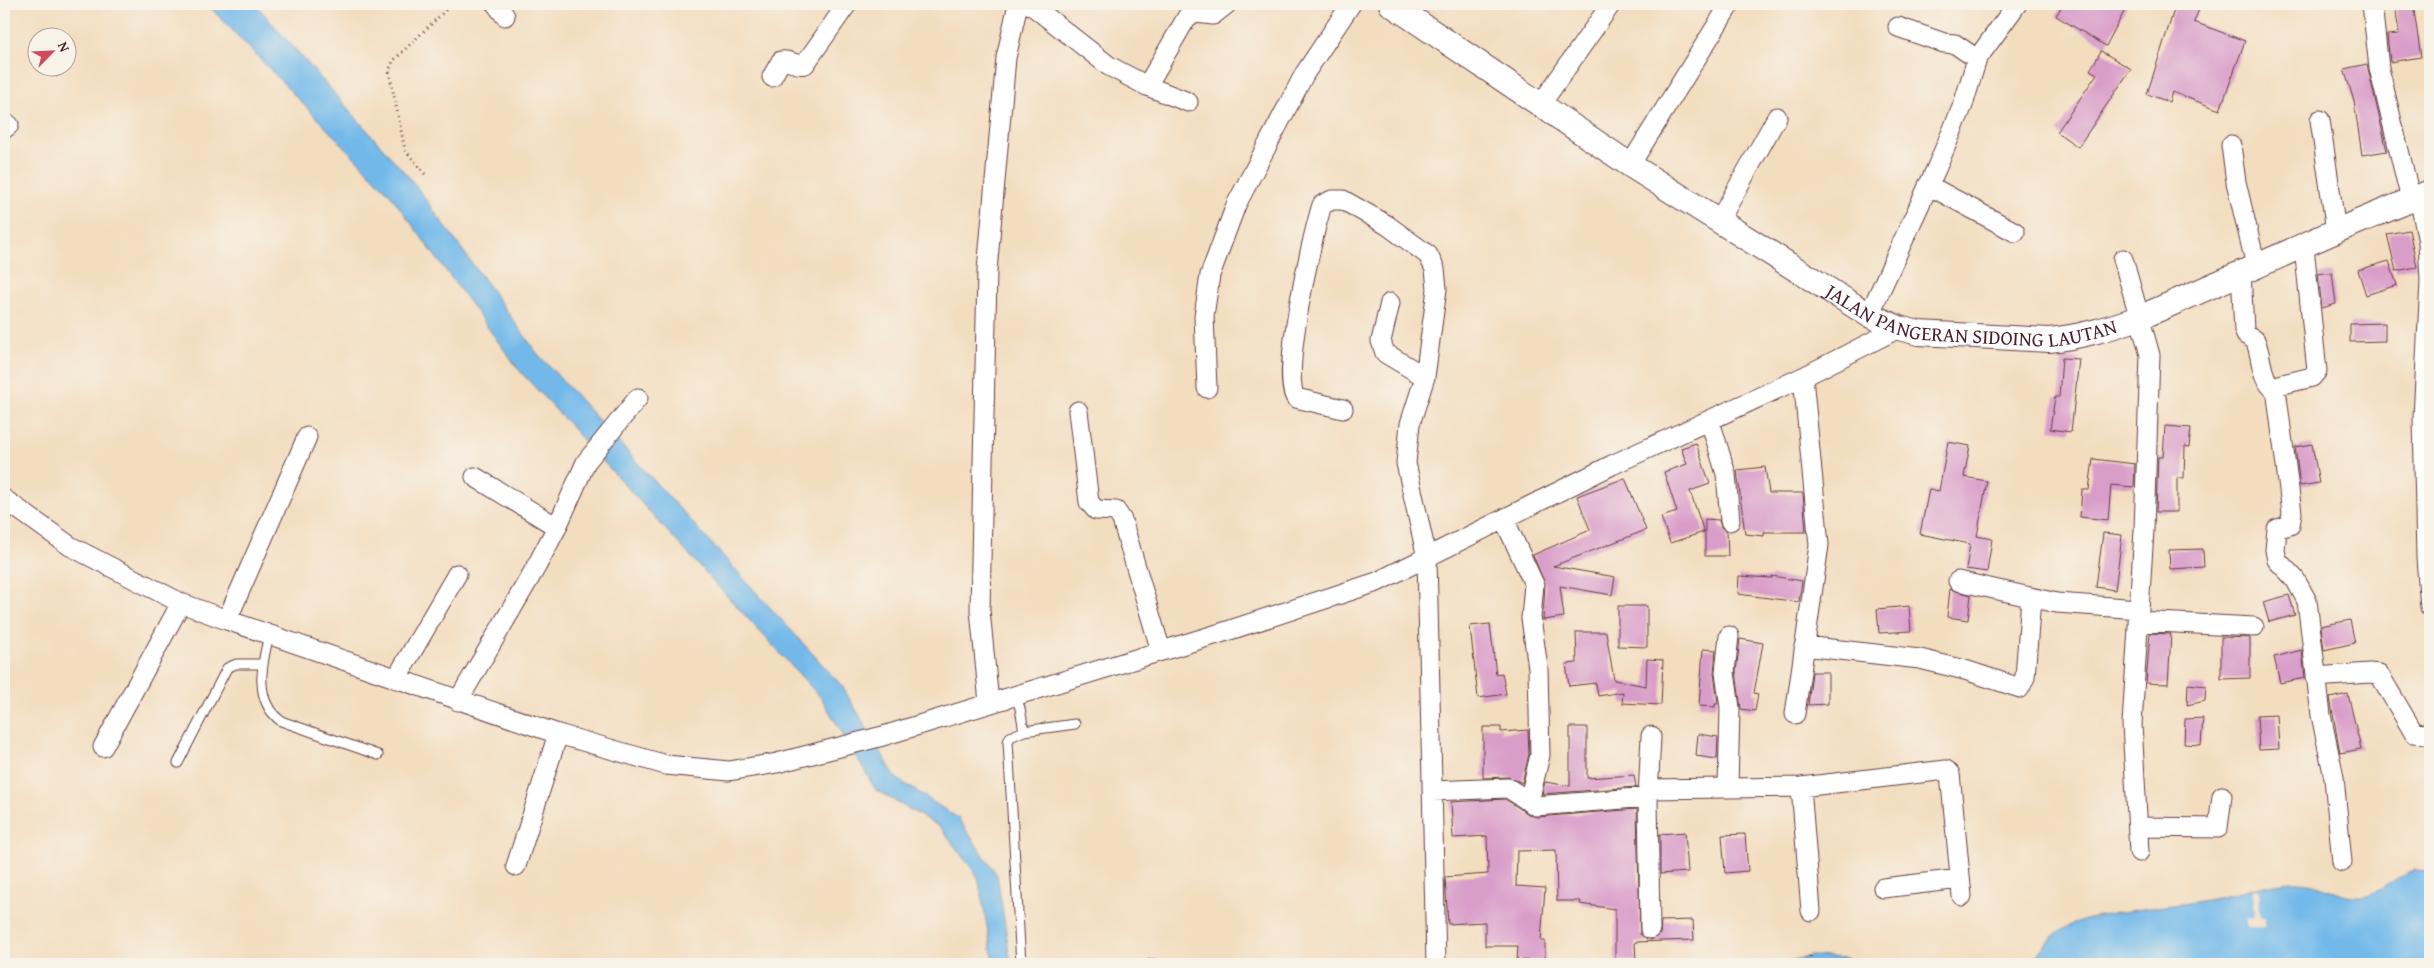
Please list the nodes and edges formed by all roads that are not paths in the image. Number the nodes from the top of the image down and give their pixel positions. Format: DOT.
graph roads {
  1 [pos="848,4"];
  2 [pos="1018,4"];
  3 [pos="1030,4"];
  4 [pos="1227,4"];
  5 [pos="1351,4"];
  6 [pos="1391,4"];
  7 [pos="1611,4"];
  8 [pos="1730,4"];
  9 [pos="2017,4"];
  10 [pos="2372,4"];
  11 [pos="1898,27"];
  12 [pos="1977,59"];
  13 [pos="772,77"];
  14 [pos="1147,86"];
  15 [pos="1188,102"];
  16 [pos="1541,104"];
  17 [pos="1777,117"];
  18 [pos="2320,120"];
  19 [pos="2230,145"];
  20 [pos="1630,165"];
  21 [pos="1928,185"];
  22 [pos="2420,197"];
  23 [pos="1718,221"];
  24 [pos="2336,231"];
  25 [pos="2015,232"];
  26 [pos="2304,246"];
  27 [pos="2123,259"];
  28 [pos="2248,269"];
  29 [pos="1390,303"];
  30 [pos="1869,315"];
  31 [pos="2139,318"];
  32 [pos="1899,328"];
  33 [pos="1425,377"];
  34 [pos="1803,377"];
  35 [pos="1207,388"];
  36 [pos="2276,391"];
  37 [pos="638,398"];
  38 [pos="1343,410"];
  39 [pos="1078,411"];
  40 [pos="1710,421"];
  41 [pos="307,438"];
  42 [pos="475,477"];
  43 [pos="4,499"];
  44 [pos="1504,519"];
  45 [pos="1730,521"];
  46 [pos="557,527"];
  47 [pos="1427,558"];
  48 [pos="457,574"];
  49 [pos="1958,581"];
  50 [pos="2031,598"];
  51 [pos="181,603"];
  52 [pos="2430,607"];
  53 [pos="2139,615"];
  54 [pos="227,620"];
  55 [pos="2254,627"];
  56 [pos="1806,634"];
  57 [pos="269,635"];
  58 [pos="1729,636"];
  59 [pos="1161,651"];
  60 [pos="261,664"];
  61 [pos="2316,678"];
  62 [pos="396,679"];
  63 [pos="1015,695"];
  64 [pos="458,701"];
  65 [pos="989,703"];
  66 [pos="1795,714"];
  67 [pos="1075,724"];
  68 [pos="1024,731"];
  69 [pos="558,734"];
  70 [pos="2427,734"];
  71 [pos="1651,736"];
  72 [pos="104,747"];
  73 [pos="378,755"];
  74 [pos="178,764"];
  75 [pos="1801,786"];
  76 [pos="1728,787"];
  77 [pos="1432,791"];
  78 [pos="1648,793"];
  79 [pos="2222,796"];
  80 [pos="1529,802"];
  81 [pos="2139,827"];
  82 [pos="2139,852"];
  83 [pos="2342,862"];
  84 [pos="516,866"];
  85 [pos="1883,888"];
  86 [pos="1811,910"];
  87 [pos="1650,929"];
  88 [pos="1021,964"];
  89 [pos="1436,964"];
  1 -- 13 [label="street"];
  2 -- 65 [label="street"];
  3 -- 14 [label="street"];
  4 -- 14 [label="street"];
  5 -- 35 [label="street"];
  6 -- 16 [label="street, JALAN PANGERAN SIDOING LAUTAN"];
  7 -- 16 [label="street"];
  8 -- 20 [label="street"];
  9 -- 12 [label="street"];
  10 -- 22 [label="street"];
  11 -- 12 [label="street"];
  12 -- 21 [label="street"];
  14 -- 15 [label="street"];
  16 -- 20 [label="street, JALAN PANGERAN SIDOING LAUTAN"];
  17 -- 23 [label="street"];
  18 -- 24 [label="street"];
  19 -- 28 [label="street"];
  20 -- 23 [label="street, JALAN PANGERAN SIDOING LAUTAN"];
  21 -- 25 [label="street"];
  21 -- 30 [label="street"];
  22 -- 24 [label="street, JALAN PANGERAN SIDOING LAUTAN"];
  22 -- 52 [label="street"];
  23 -- 30 [label="street, JALAN PANGERAN SIDOING LAUTAN"];
  24 -- 26 [label="street, JALAN PANGERAN SIDOING LAUTAN"];
  26 -- 28 [label="street, JALAN PANGERAN SIDOING LAUTAN"];
  26 -- 36 [label="street"];
  27 -- 31 [label="street"];
  28 -- 31 [label="street, JALAN PANGERAN SIDOING LAUTAN"];
  28 -- 36 [label="street"];
  29 -- 33 [label="street"];
  30 -- 32 [label="street, JALAN PANGERAN SIDOING LAUTAN"];
  31 -- 32 [label="street, JALAN PANGERAN SIDOING LAUTAN"];
  31 -- 53 [label="street"];
  32 -- 34 [label="street"];
  33 -- 38 [label="street"];
  33 -- 47 [label="street"];
  34 -- 40 [label="street"];
  34 -- 56 [label="street"];
  36 -- 61 [label="street"];
  37 -- 46 [label="street"];
  39 -- 59 [label="street"];
  40 -- 44 [label="street"];
  40 -- 45 [label="street"];
  41 -- 54 [label="street"];
  42 -- 46 [label="street"];
  43 -- 51 [label="street"];
  44 -- 47 [label="street"];
  44 -- 80 [label="street"];
  46 -- 64 [label="street"];
  47 -- 59 [label="street"];
  47 -- 77 [label="street"];
  48 -- 62 [label="street"];
  49 -- 50 [label="street"];
  50 -- 53 [label="street"];
  50 -- 56 [label="street"];
  51 -- 54 [label="street"];
  51 -- 72 [label="street"];
  53 -- 55 [label="street"];
  53 -- 81 [label="street"];
  54 -- 57 [label="street"];
  56 -- 66 [label="street"];
  57 -- 60 [label="lane"];
  57 -- 62 [label="street"];
  58 -- 76 [label="street"];
  59 -- 63 [label="street"];
  60 -- 73 [label="lane"];
  60 -- 74 [label="lane"];
  61 -- 70 [label="street"];
  61 -- 83 [label="street"];
  62 -- 64 [label="street"];
  63 -- 65 [label="street"];
  63 -- 68 [label="lane"];
  64 -- 69 [label="street"];
  65 -- 69 [label="street"];
  67 -- 68 [label="lane"];
  68 -- 88 [label="lane"];
  69 -- 84 [label="street"];
  71 -- 78 [label="street"];
  75 -- 76 [label="street"];
  75 -- 85 [label="street"];
  75 -- 86 [label="street"];
  76 -- 78 [label="street"];
  77 -- 80 [label="street"];
  77 -- 89 [label="street"];
  78 -- 80 [label="street"];
  78 -- 87 [label="street"];
  79 -- 81 [label="street"];
  81 -- 82 [label="street"];
}
